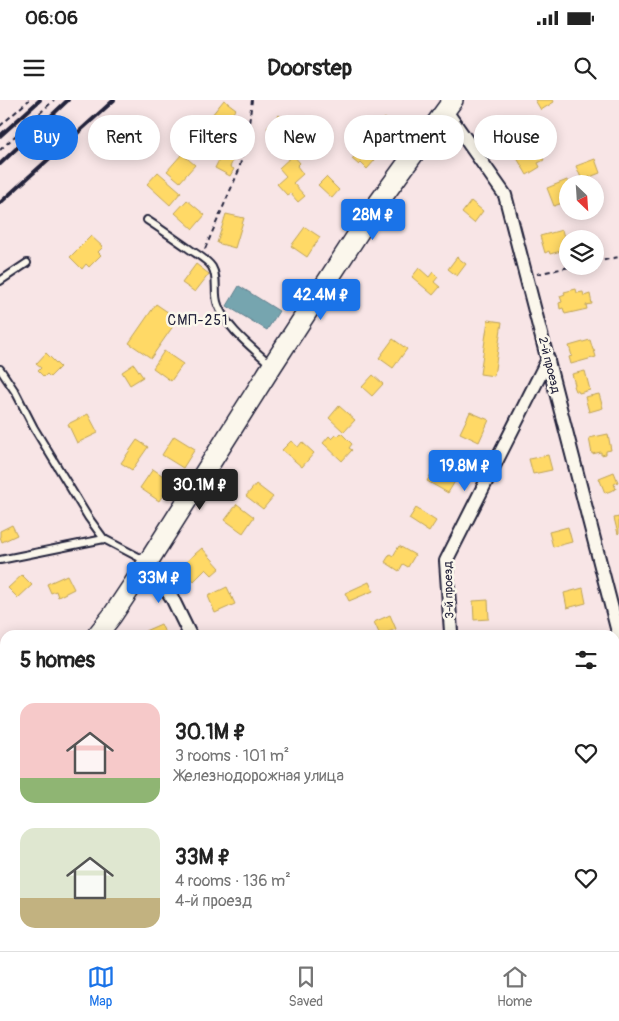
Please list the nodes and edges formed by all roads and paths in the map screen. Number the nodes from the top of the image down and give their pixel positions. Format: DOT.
graph roads {
  1 [pos="29,100"];
  2 [pos="54,100"];
  3 [pos="252,100"];
  4 [pos="450,105"];
  5 [pos="0,126"];
  6 [pos="0,150"];
  7 [pos="148,220"];
  8 [pos="201,257"];
  9 [pos="619,257"];
  10 [pos="604,260"];
  11 [pos="27,263"];
  12 [pos="559,269"];
  13 [pos="526,276"];
  14 [pos="0,281"];
  15 [pos="548,358"];
  16 [pos="272,366"];
  17 [pos="0,369"];
  18 [pos="104,539"];
  19 [pos="0,560"];
  20 [pos="148,562"];
  21 [pos="101,630"];
  22 [pos="188,630"];
  23 [pos="451,630"];
  24 [pos="617,630"];
  1 -- 5 [label="path"];
  2 -- 6 [label="path"];
  3 -- 8 [label="path"];
  4 -- 13 [label="street, 2-й проезд"];
  4 -- 16 [label="street"];
  7 -- 8 [label="lane"];
  8 -- 16 [label="lane"];
  9 -- 10 [label="path"];
  11 -- 14 [label="lane"];
  12 -- 13 [label="path"];
  13 -- 15 [label="street, 2-й проезд"];
  15 -- 23 [label="street, 3-й проезд"];
  15 -- 24 [label="street, 2-й проезд"];
  16 -- 20 [label="street"];
  17 -- 18 [label="lane"];
  18 -- 19 [label="lane"];
  18 -- 20 [label="lane"];
  20 -- 21 [label="street"];
  20 -- 22 [label="street"];
}
